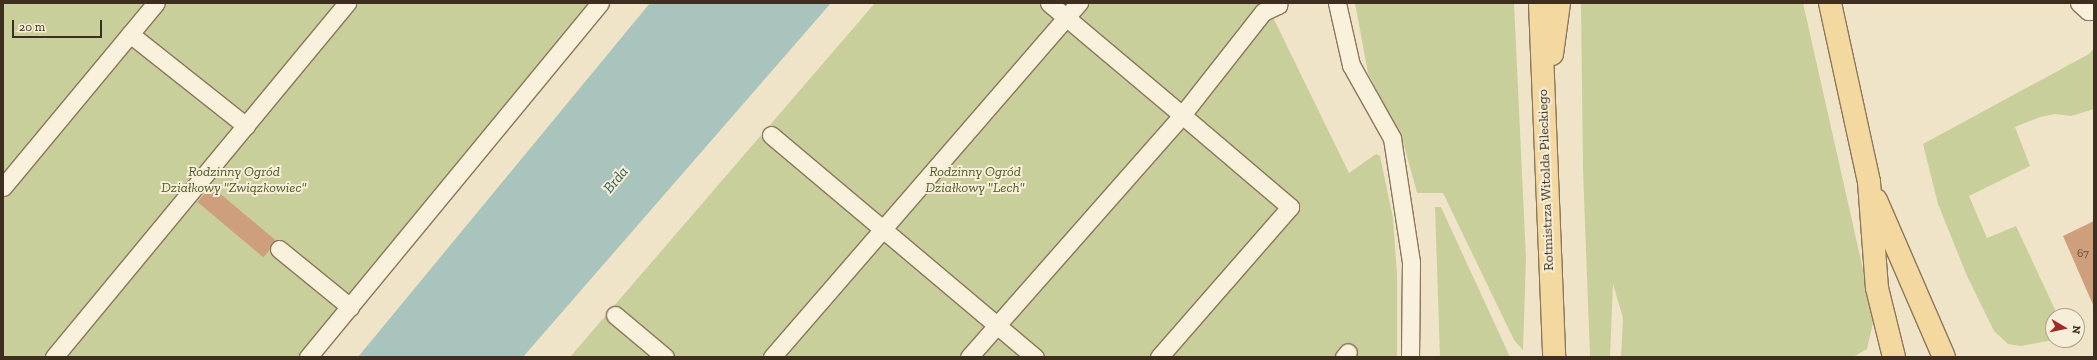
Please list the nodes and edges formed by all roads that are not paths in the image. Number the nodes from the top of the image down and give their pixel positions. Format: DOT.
graph roads {
  1 [pos="156,3"];
  2 [pos="347,3"];
  3 [pos="600,3"];
  4 [pos="1049,3"];
  5 [pos="1079,3"];
  6 [pos="1277,3"];
  7 [pos="1337,3"];
  8 [pos="1540,3"];
  9 [pos="1559,3"];
  10 [pos="1830,3"];
  11 [pos="2079,3"];
  12 [pos="2094,11"];
  13 [pos="1067,18"];
  14 [pos="130,34"];
  15 [pos="1544,107"];
  16 [pos="1182,115"];
  17 [pos="246,126"];
  18 [pos="771,135"];
  19 [pos="1869,182"];
  20 [pos="3,187"];
  21 [pos="883,230"];
  22 [pos="279,249"];
  23 [pos="350,307"];
  24 [pos="616,315"];
  25 [pos="997,325"];
  26 [pos="54,357"];
  27 [pos="308,357"];
  28 [pos="665,357"];
  29 [pos="772,357"];
  30 [pos="969,357"];
  31 [pos="1035,357"];
  32 [pos="1159,357"];
  33 [pos="1410,357"];
  34 [pos="1554,357"];
  35 [pos="1894,357"];
  36 [pos="1944,357"];
  1 -- 14 [label="lane"];
  2 -- 17 [label="lane"];
  3 -- 23 [label="lane"];
  4 -- 13 [label="lane"];
  5 -- 13 [label="lane"];
  6 -- 16 [label="lane"];
  7 -- 33 [label="lane"];
  8 -- 15 [label="main road, Rotmistrza Witolda Pileckiego"];
  9 -- 15 [label="main road"];
  10 -- 19 [label="main road"];
  11 -- 12 [label="lane"];
  13 -- 16 [label="lane"];
  13 -- 21 [label="lane"];
  14 -- 17 [label="lane"];
  14 -- 20 [label="lane"];
  15 -- 34 [label="main road, Rotmistrza Witolda Pileckiego"];
  16 -- 25 [label="lane"];
  16 -- 32 [label="lane"];
  17 -- 26 [label="lane"];
  18 -- 21 [label="lane"];
  19 -- 35 [label="main road"];
  19 -- 36 [label="main road"];
  21 -- 25 [label="lane"];
  21 -- 29 [label="lane"];
  22 -- 23 [label="lane"];
  23 -- 27 [label="lane"];
  24 -- 28 [label="lane"];
  25 -- 30 [label="lane"];
  25 -- 31 [label="lane"];
}
